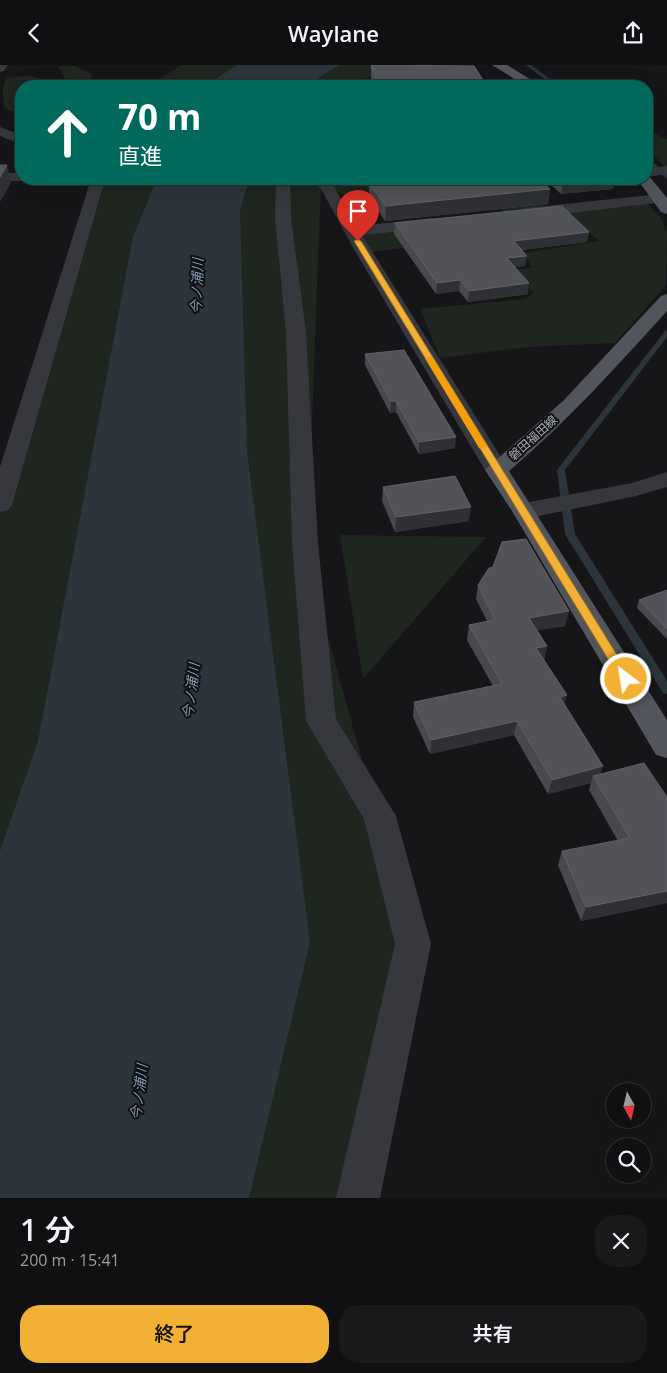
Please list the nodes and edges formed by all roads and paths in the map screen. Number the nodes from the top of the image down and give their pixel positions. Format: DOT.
graph roads {
  1 [pos="2,65"];
  2 [pos="498,65"];
  3 [pos="0,68"];
  4 [pos="525,80"];
  5 [pos="0,131"];
  6 [pos="15,137"];
  7 [pos="667,170"];
  8 [pos="653,172"];
  9 [pos="0,177"];
  10 [pos="15,177"];
  11 [pos="96,185"];
  12 [pos="283,185"];
  13 [pos="326,185"];
  14 [pos="649,185"];
  15 [pos="664,204"];
  16 [pos="516,214"];
  17 [pos="450,221"];
  18 [pos="352,231"];
  19 [pos="667,300"];
  20 [pos="497,470"];
  21 [pos="667,479"];
  22 [pos="0,505"];
  23 [pos="524,511"];
  24 [pos="667,746"];
  25 [pos="358,1198"];
  1 -- 3 [label="street"];
  2 -- 4 [label="main road"];
  5 -- 6 [label="street"];
  7 -- 8 [label="street"];
  9 -- 10 [label="street"];
  11 -- 22 [label="street"];
  12 -- 25 [label="street"];
  13 -- 18 [label="street"];
  14 -- 15 [label="main road"];
  15 -- 16 [label="street"];
  17 -- 18 [label="street"];
  18 -- 20 [label="street"];
  19 -- 20 [label="main road, 磐田福田線"];
  20 -- 23 [label="main road, 磐田福田線"];
  21 -- 23 [label="street"];
  23 -- 24 [label="main road, 磐田福田線"];
}
